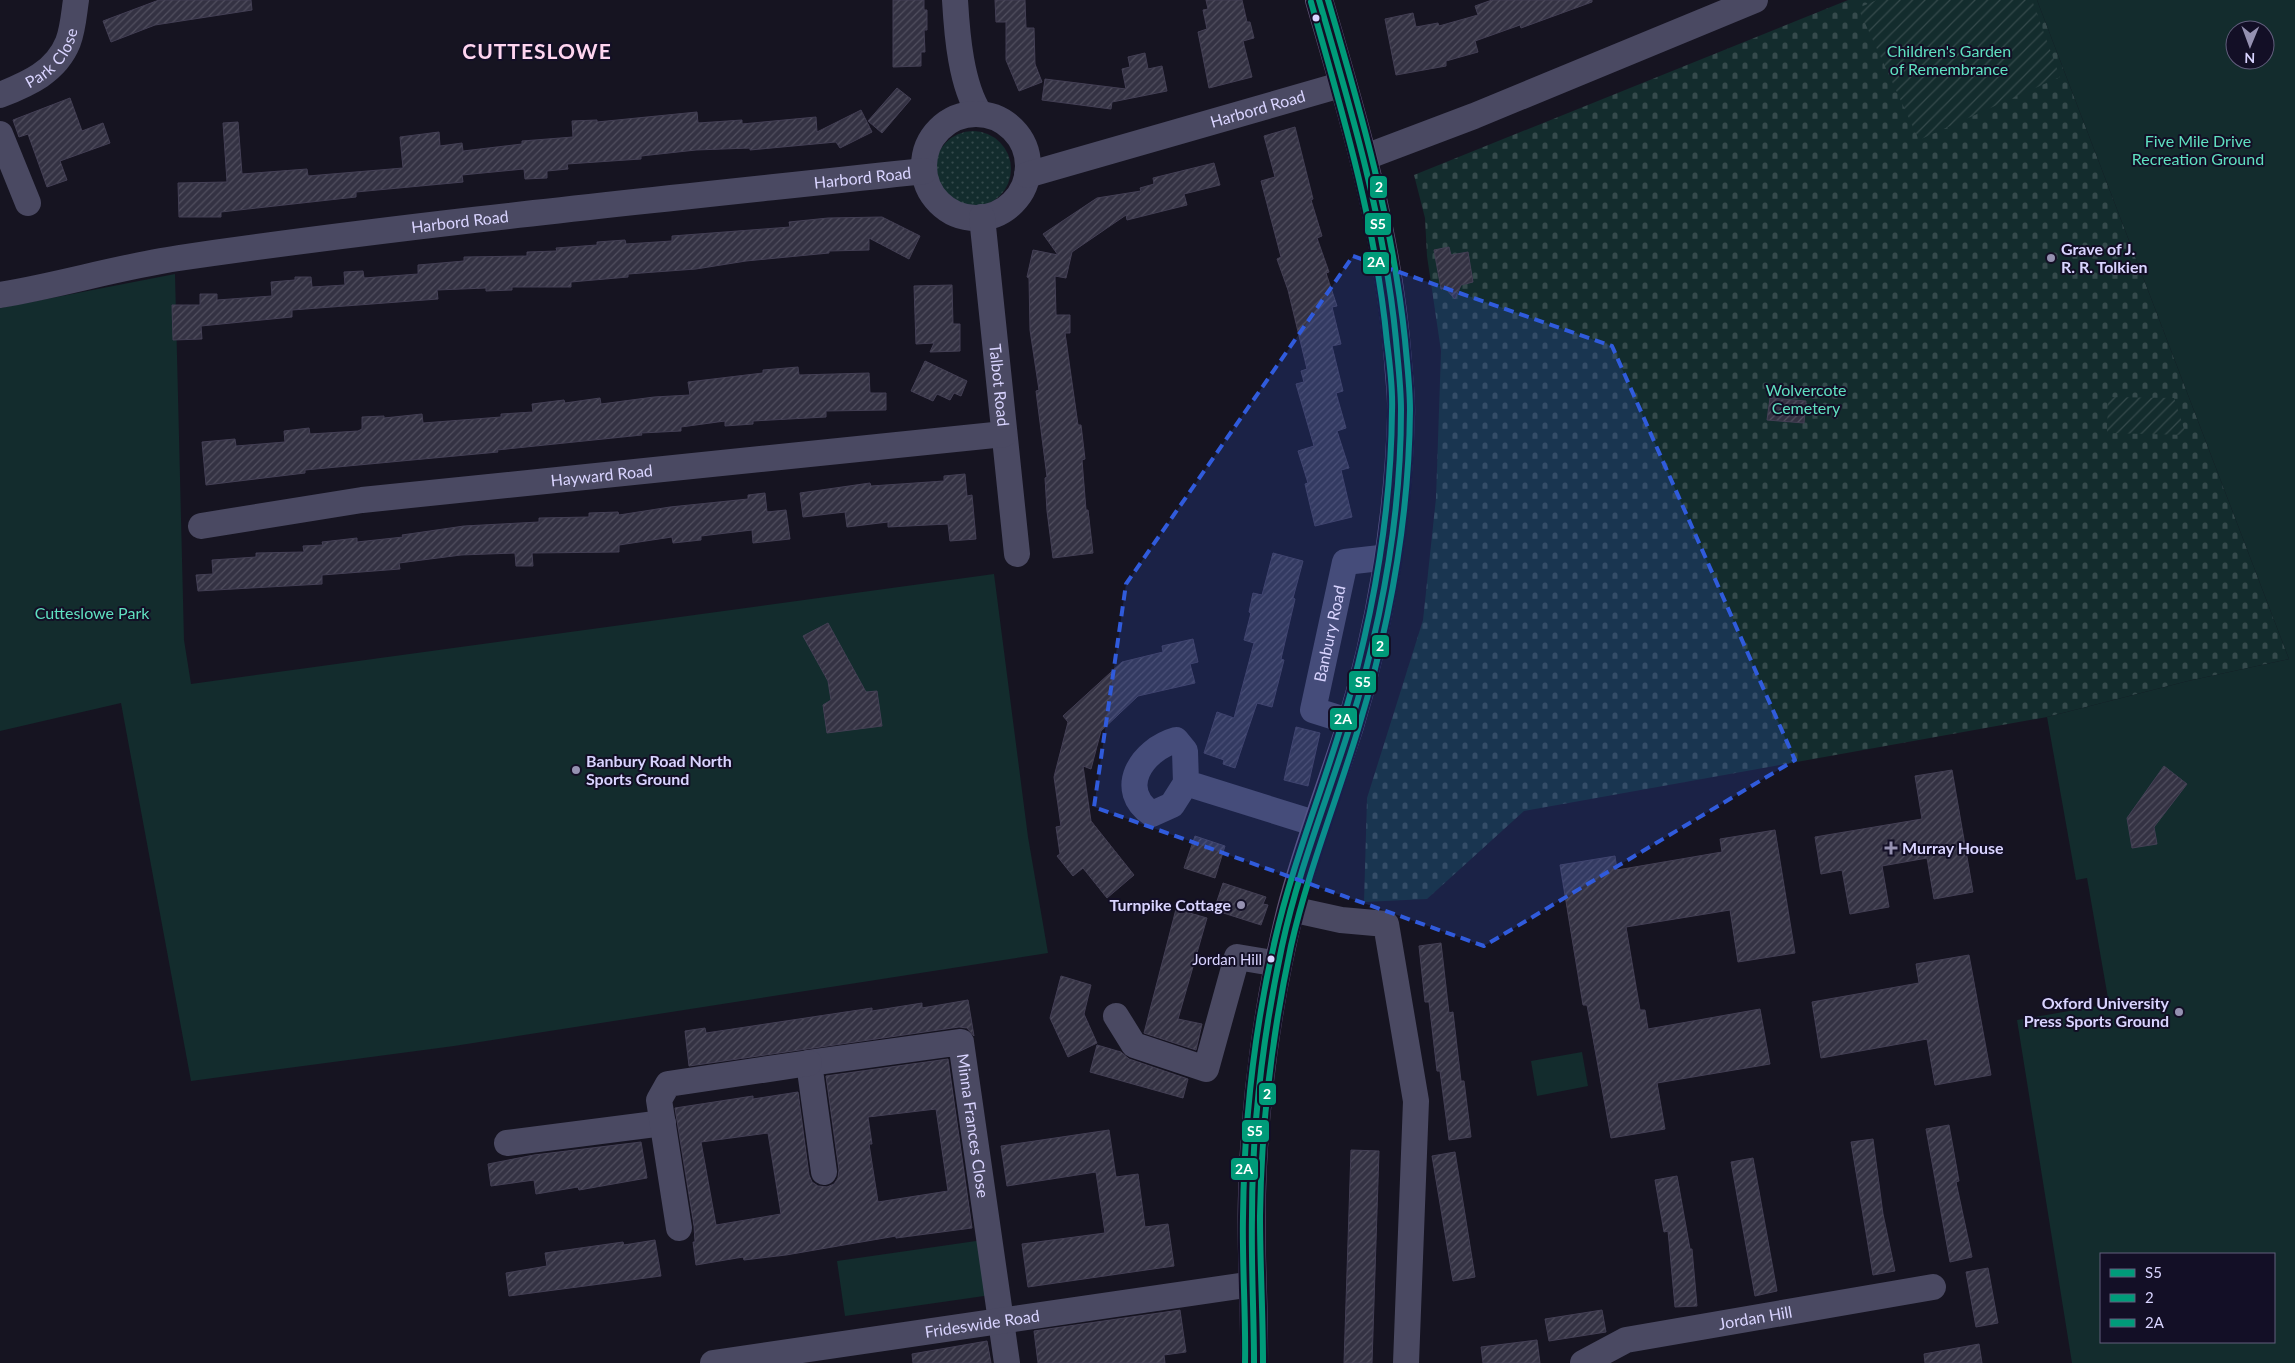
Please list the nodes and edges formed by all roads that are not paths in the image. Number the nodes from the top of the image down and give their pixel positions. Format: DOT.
graph roads {
  1 [pos="76,0"];
  2 [pos="954,0"];
  3 [pos="1319,0"];
  4 [pos="1754,0"];
  5 [pos="1344,84"];
  6 [pos="0,94"];
  7 [pos="980,114"];
  8 [pos="0,134"];
  9 [pos="1363,158"];
  10 [pos="924,171"];
  11 [pos="1027,175"];
  12 [pos="28,203"];
  13 [pos="982,217"];
  14 [pos="0,295"];
  15 [pos="1004,434"];
  16 [pos="201,526"];
  17 [pos="1017,554"];
  18 [pos="1389,557"];
  19 [pos="1351,722"];
  20 [pos="1186,783"];
  21 [pos="1317,824"];
  22 [pos="1291,909"];
  23 [pos="1279,964"];
  24 [pos="1116,1016"];
  25 [pos="809,1064"];
  26 [pos="662,1123"];
  27 [pos="507,1143"];
  28 [pos="824,1172"];
  29 [pos="679,1228"];
  30 [pos="1253,1284"];
  31 [pos="1933,1287"];
  32 [pos="1001,1321"];
  33 [pos="713,1363"];
  34 [pos="1007,1363"];
  35 [pos="1254,1363"];
  36 [pos="1406,1363"];
  37 [pos="1582,1363"];
  1 -- 6 [label="street, Park Close"];
  2 -- 7 [label="street"];
  3 -- 5 [label="main road"];
  4 -- 9 [label="street"];
  5 -- 9 [label="main road"];
  5 -- 11 [label="street, Harbord Road"];
  7 -- 10 [label="street"];
  7 -- 11 [label="street"];
  8 -- 12 [label="street"];
  9 -- 18 [label="main road"];
  10 -- 13 [label="street"];
  10 -- 14 [label="street, Harbord Road"];
  11 -- 13 [label="street"];
  13 -- 15 [label="street, Talbot Road"];
  15 -- 16 [label="street, Hayward Road"];
  15 -- 17 [label="street, Talbot Road"];
  18 -- 19 [label="main road"];
  18 -- 19 [label="street, Banbury Road"];
  19 -- 21 [label="main road"];
  20 -- 21 [label="street"];
  21 -- 22 [label="main road"];
  22 -- 23 [label="main road"];
  22 -- 36 [label="street"];
  23 -- 24 [label="street"];
  23 -- 30 [label="main road"];
  25 -- 26 [label="street"];
  25 -- 28 [label="street"];
  25 -- 32 [label="street, Minna Frances Close"];
  26 -- 27 [label="street"];
  26 -- 29 [label="street"];
  30 -- 32 [label="street, Frideswide Road"];
  30 -- 35 [label="main road"];
  31 -- 37 [label="street, Jordan Hill"];
  32 -- 33 [label="street, Frideswide Road"];
  32 -- 34 [label="street"];
}
